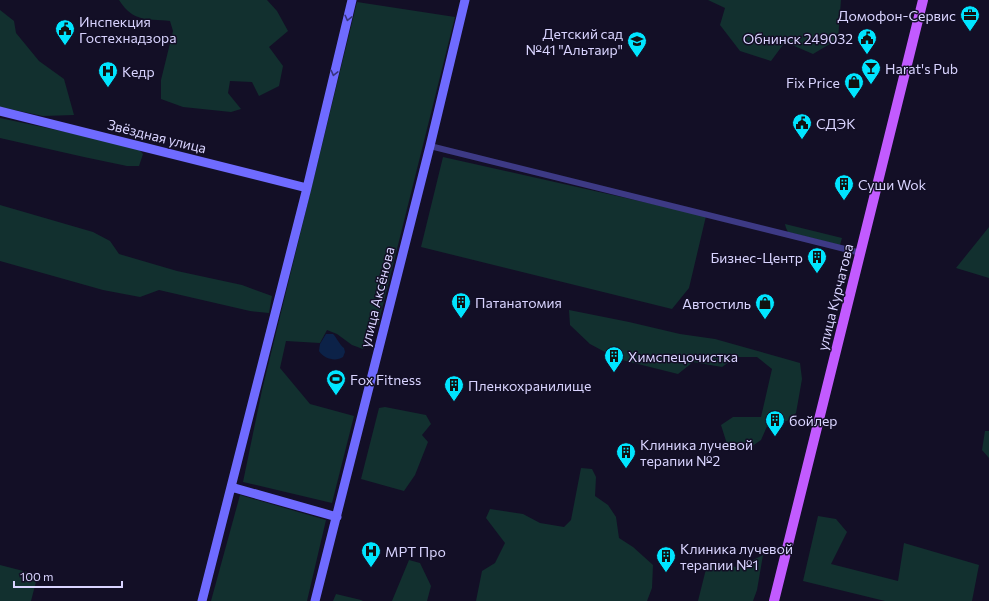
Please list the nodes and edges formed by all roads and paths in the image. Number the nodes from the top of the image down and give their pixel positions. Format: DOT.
graph roads {
  1 [pos="352,0"];
  2 [pos="466,0"];
  3 [pos="923,0"];
  4 [pos="0,111"];
  5 [pos="430,146"];
  6 [pos="307,188"];
  7 [pos="861,253"];
  8 [pos="231,487"];
  9 [pos="337,517"];
  10 [pos="202,601"];
  11 [pos="315,601"];
  12 [pos="774,601"];
  1 -- 6 [label="street, one-way"];
  2 -- 5 [label="street, улица Аксёнова"];
  3 -- 7 [label="main road, улица Курчатова"];
  4 -- 6 [label="street, Звёздная улица"];
  5 -- 7 [label="street"];
  5 -- 9 [label="street, улица Аксёнова"];
  6 -- 8 [label="street"];
  7 -- 12 [label="main road, улица Курчатова"];
  8 -- 9 [label="street"];
  8 -- 10 [label="street"];
  9 -- 11 [label="street, улица Аксёнова"];
}
